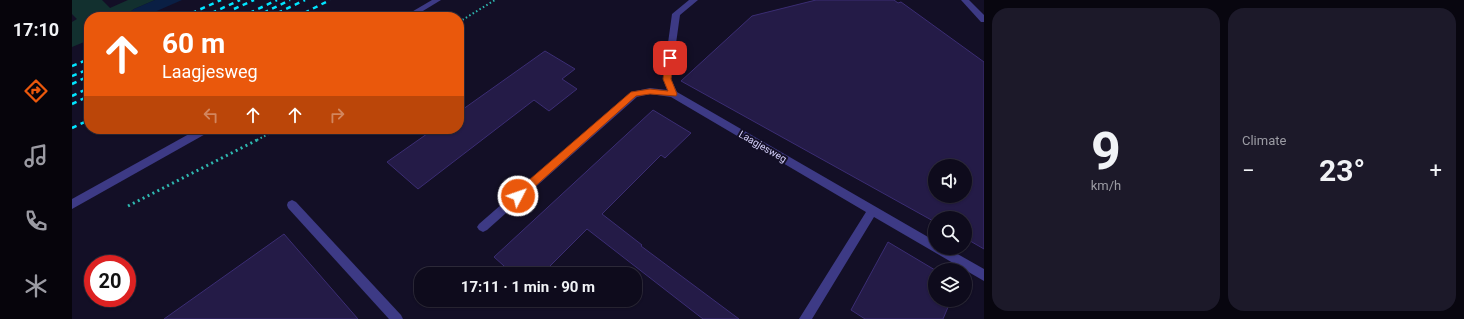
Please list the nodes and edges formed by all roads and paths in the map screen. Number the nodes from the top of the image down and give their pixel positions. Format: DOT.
graph roads {
  1 [pos="437,0"];
  2 [pos="495,0"];
  3 [pos="694,0"];
  4 [pos="964,0"];
  5 [pos="415,12"];
  6 [pos="464,19"];
  7 [pos="984,20"];
  8 [pos="673,94"];
  9 [pos="197,134"];
  10 [pos="268,134"];
  11 [pos="72,204"];
  12 [pos="292,205"];
  13 [pos="128,206"];
  14 [pos="873,210"];
  15 [pos="483,227"];
  16 [pos="928,242"];
  17 [pos="950,255"];
  18 [pos="984,275"];
  19 [pos="397,319"];
  20 [pos="804,319"];
  1 -- 5 [label="street"];
  2 -- 6 [label="path"];
  3 -- 8 [label="street"];
  4 -- 7 [label="street"];
  8 -- 14 [label="street, Laagjesweg"];
  8 -- 15 [label="street, Laagjesweg"];
  9 -- 11 [label="street"];
  10 -- 13 [label="path"];
  12 -- 19 [label="street"];
  14 -- 16 [label="street, Laagjesweg"];
  14 -- 20 [label="street"];
  17 -- 18 [label="street, Laagjesweg"];
}
